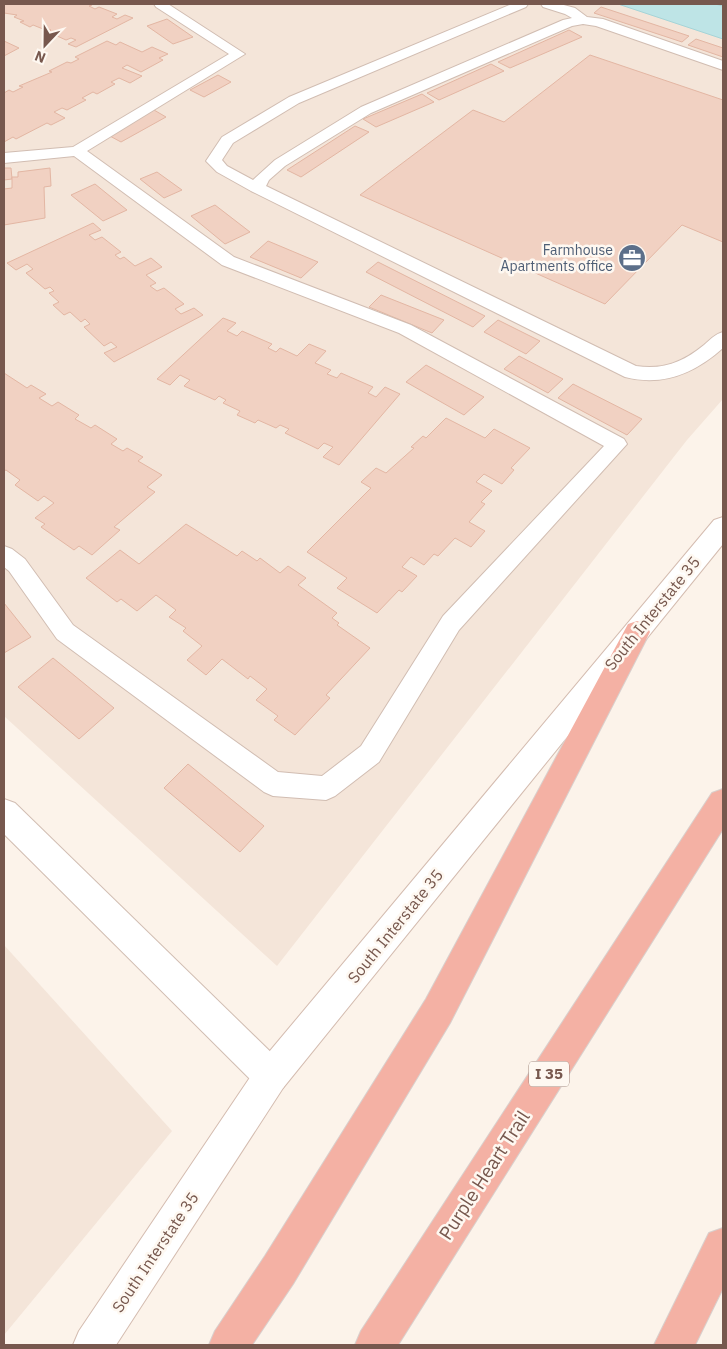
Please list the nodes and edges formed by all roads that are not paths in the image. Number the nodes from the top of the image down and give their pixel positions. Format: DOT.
graph roads {
  1 [pos="160,4"];
  2 [pos="522,4"];
  3 [pos="547,4"];
  4 [pos="583,20"];
  5 [pos="723,66"];
  6 [pos="77,151"];
  7 [pos="4,158"];
  8 [pos="258,188"];
  9 [pos="723,338"];
  10 [pos="723,527"];
  11 [pos="4,555"];
  12 [pos="637,632"];
  13 [pos="723,803"];
  14 [pos="4,813"];
  15 [pos="271,1076"];
  16 [pos="723,1247"];
  17 [pos="93,1345"];
  18 [pos="229,1345"];
  19 [pos="375,1345"];
  20 [pos="674,1345"];
  1 -- 6 [label="lane"];
  2 -- 8 [label="lane"];
  3 -- 4 [label="lane"];
  4 -- 5 [label="lane"];
  4 -- 8 [label="lane"];
  6 -- 7 [label="lane"];
  6 -- 11 [label="lane"];
  8 -- 9 [label="lane"];
  10 -- 12 [label="main road, South Interstate 35"];
  12 -- 15 [label="main road, South Interstate 35"];
  12 -- 18 [label="highway"];
  13 -- 19 [label="highway, Purple Heart Trail / I 35"];
  14 -- 15 [label="main road"];
  15 -- 17 [label="main road, South Interstate 35"];
  16 -- 20 [label="highway"];
}
